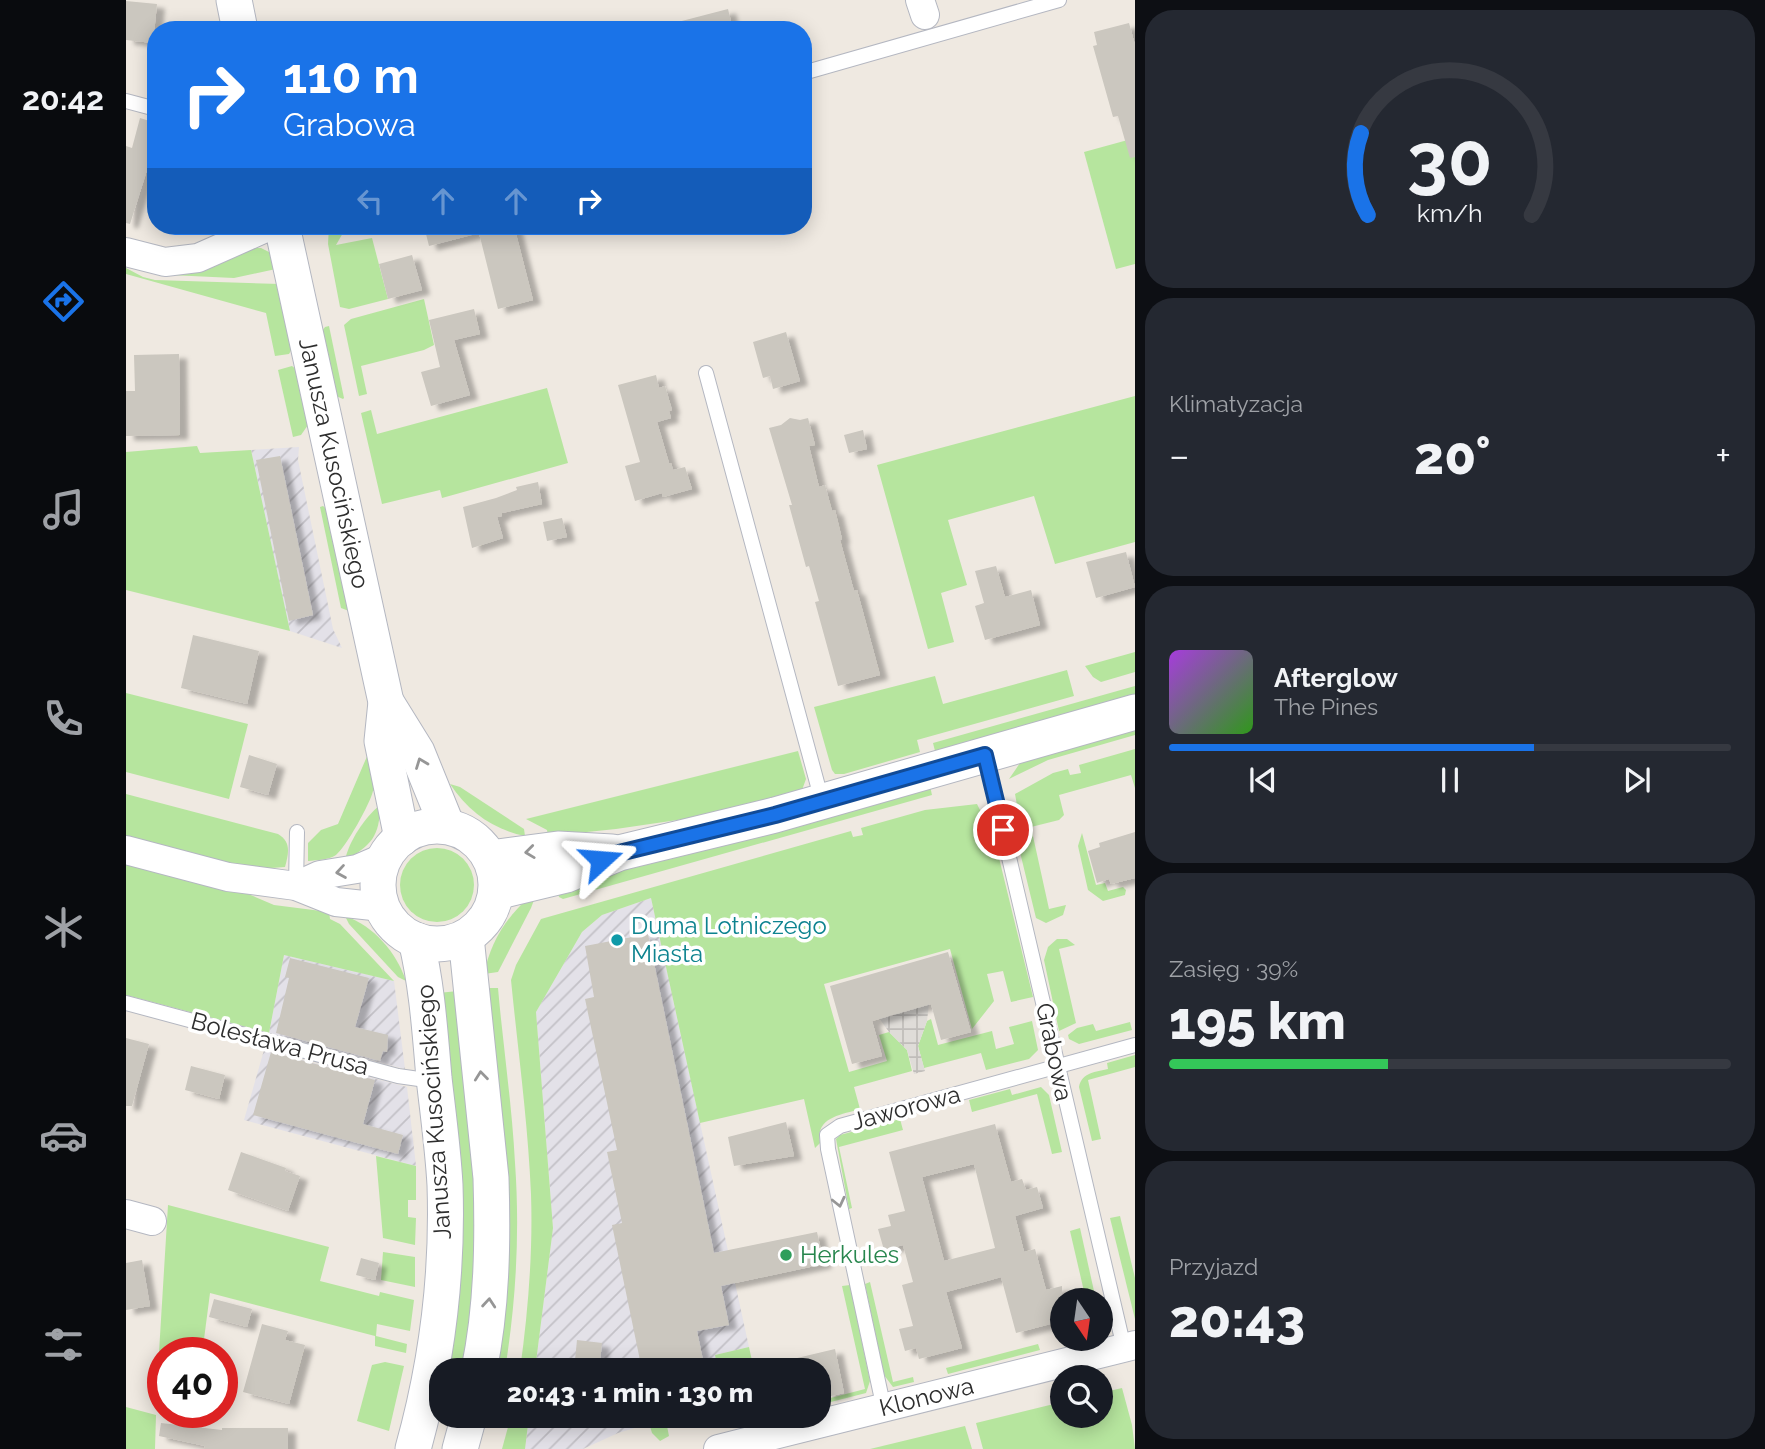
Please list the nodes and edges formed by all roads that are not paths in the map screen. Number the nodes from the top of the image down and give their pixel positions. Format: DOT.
graph roads {
  1 [pos="234,0"];
  2 [pos="1059,0"];
  3 [pos="238,21"];
  4 [pos="812,70"];
  5 [pos="126,101"];
  6 [pos="147,106"];
  7 [pos="250,235"];
  8 [pos="284,235"];
  9 [pos="126,252"];
  10 [pos="706,373"];
  11 [pos="386,702"];
  12 [pos="1135,712"];
  13 [pos="985,755"];
  14 [pos="822,802"];
  15 [pos="447,827"];
  16 [pos="297,832"];
  17 [pos="393,847"];
  18 [pos="126,850"];
  19 [pos="619,853"];
  20 [pos="490,858"];
  21 [pos="296,886"];
  22 [pos="496,892"];
  23 [pos="382,908"];
  24 [pos="466,937"];
  25 [pos="416,940"];
  26 [pos="126,1003"];
  27 [pos="1135,1045"];
  28 [pos="1058,1066"];
  29 [pos="435,1082"];
  30 [pos="1129,1347"];
  31 [pos="481,1358"];
  32 [pos="884,1409"];
  33 [pos="466,1428"];
  34 [pos="785,1441"];
  35 [pos="413,1449"];
  36 [pos="460,1449"];
  37 [pos="718,1449"];
  1 -- 3 [label="street"];
  2 -- 4 [label="lane"];
  5 -- 6 [label="lane"];
  7 -- 9 [label="street"];
  8 -- 11 [label="street, Janusza Kusocińskiego"];
  10 -- 14 [label="lane"];
  15 -- 11 [label="street, Janusza Kusocińskiego, one-way"];
  11 -- 17 [label="street, Janusza Kusocińskiego"];
  12 -- 13 [label="street"];
  13 -- 14 [label="street"];
  13 -- 28 [label="lane, Grabowa"];
  14 -- 19 [label="street"];
  15 -- 17 [label="street"];
  15 -- 20 [label="street"];
  16 -- 21 [label="lane"];
  17 -- 21 [label="street, one-way"];
  17 -- 23 [label="street"];
  18 -- 21 [label="street"];
  19 -- 20 [label="street, one-way"];
  19 -- 22 [label="street"];
  20 -- 22 [label="street"];
  21 -- 23 [label="street"];
  22 -- 24 [label="street"];
  23 -- 25 [label="street"];
  24 -- 25 [label="street"];
  31 -- 24 [label="street, Janusza Kusocińskiego, one-way"];
  25 -- 29 [label="street, Janusza Kusocińskiego"];
  26 -- 29 [label="lane, Bolesława Prusa"];
  27 -- 28 [label="lane, Jaworowa"];
  28 -- 30 [label="lane, Grabowa"];
  28 -- 32 [label="lane, Jaworowa, one-way"];
  29 -- 35 [label="street, Janusza Kusocińskiego"];
  30 -- 32 [label="street, Klonowa"];
  32 -- 34 [label="street, Klonowa"];
  33 -- 36 [label="street"];
  34 -- 37 [label="street, Klonowa"];
}
